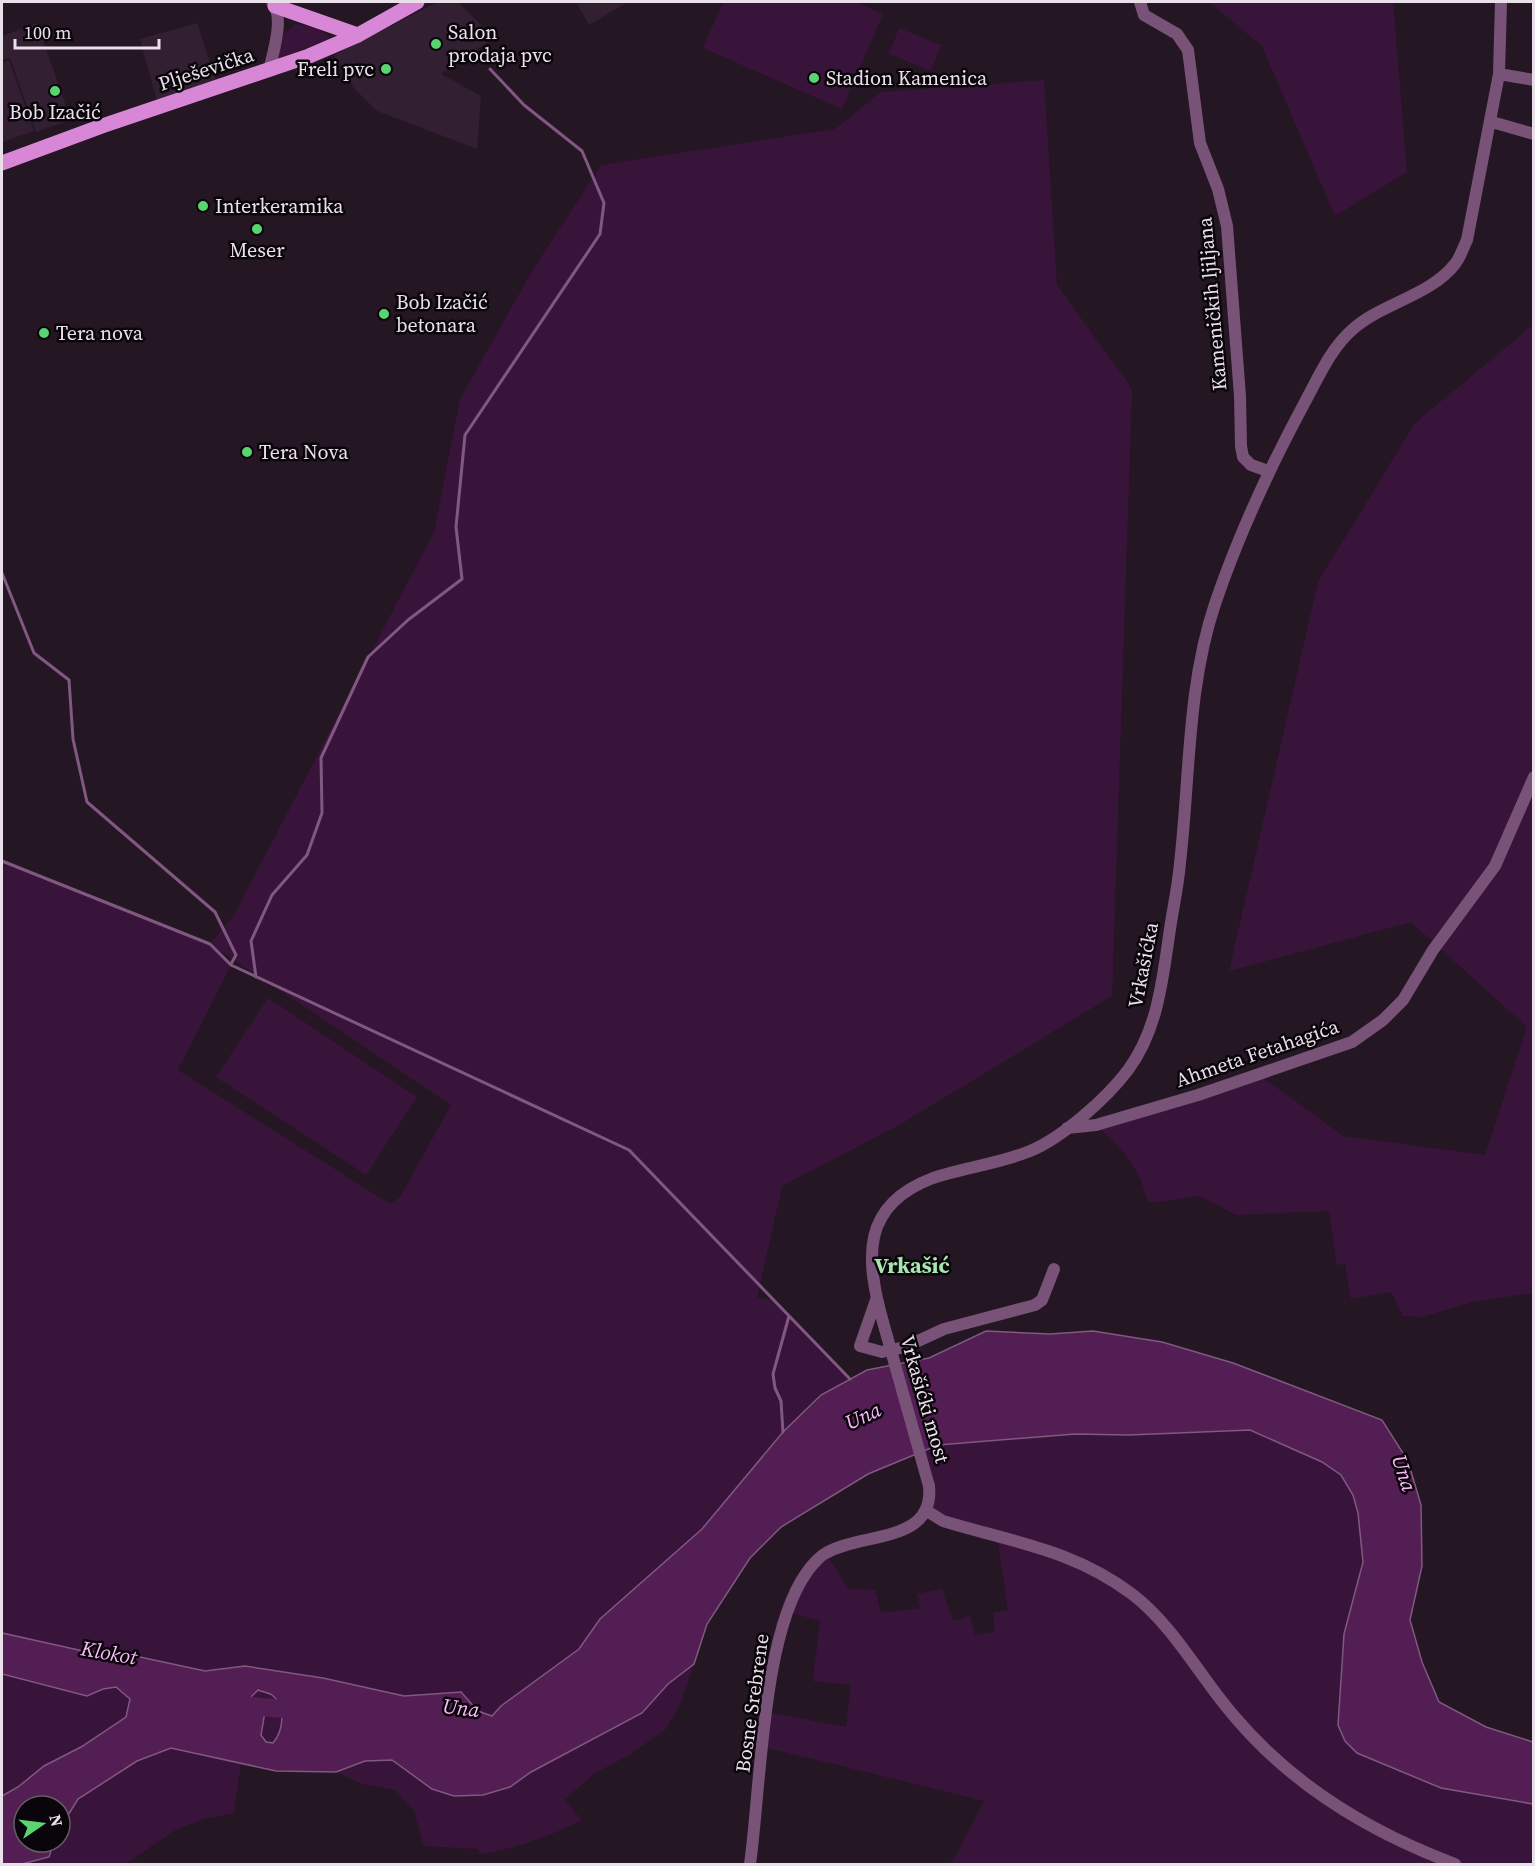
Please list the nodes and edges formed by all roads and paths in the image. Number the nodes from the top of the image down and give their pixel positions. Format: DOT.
graph roads {
  1 [pos="417,2"];
  2 [pos="1140,2"];
  3 [pos="1501,2"];
  4 [pos="274,4"];
  5 [pos="358,35"];
  6 [pos="269,71"];
  7 [pos="1499,74"];
  8 [pos="1533,80"];
  9 [pos="1492,122"];
  10 [pos="1533,135"];
  11 [pos="2,163"];
  12 [pos="1268,471"];
  13 [pos="1533,777"];
  14 [pos="1067,1128"];
  15 [pos="1054,1269"];
  16 [pos="876,1299"];
  17 [pos="883,1322"];
  18 [pos="927,1510"];
  19 [pos="750,1864"];
  20 [pos="1455,1864"];
  1 -- 5 [label="main road, Plješevička"];
  2 -- 12 [label="street, Kameničkih ljiljana"];
  3 -- 7 [label="street, Vrkašićka"];
  4 -- 5 [label="main road"];
  4 -- 6 [label="street"];
  5 -- 6 [label="main road, Plješevička"];
  6 -- 11 [label="main road, Plješevička"];
  7 -- 8 [label="street"];
  7 -- 9 [label="street, Vrkašićka"];
  9 -- 10 [label="street"];
  9 -- 12 [label="street, Vrkašićka"];
  12 -- 14 [label="street, Vrkašićka"];
  13 -- 14 [label="street, Ahmeta Fetahagića"];
  14 -- 16 [label="street, Vrkašićka"];
  15 -- 16 [label="street"];
  16 -- 17 [label="street, Vrkašićka"];
  17 -- 18 [label="street, Vrkašićki most, bridge"];
  18 -- 19 [label="street, Bosne Srebrene"];
  18 -- 20 [label="street"];
}
